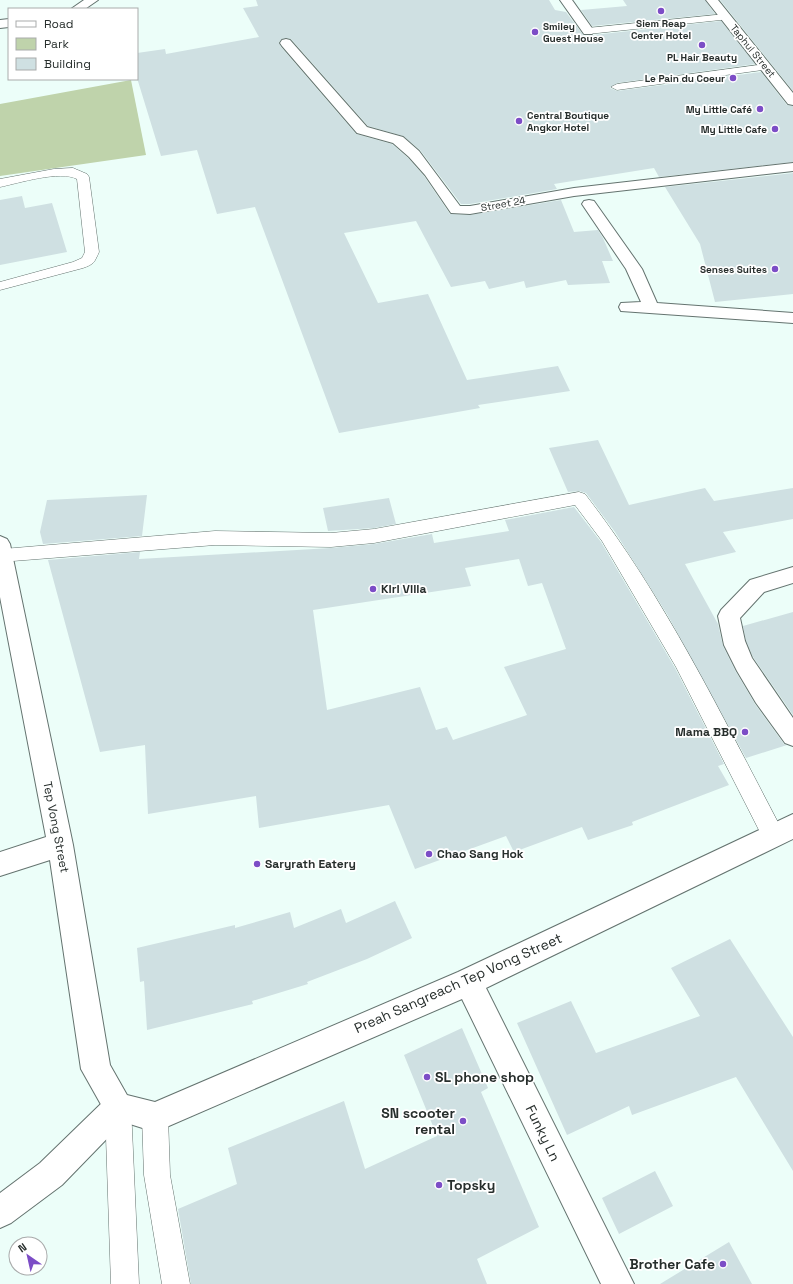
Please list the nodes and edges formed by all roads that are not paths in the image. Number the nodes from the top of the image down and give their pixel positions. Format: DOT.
graph roads {
  1 [pos="92,0"];
  2 [pos="566,0"];
  3 [pos="712,0"];
  4 [pos="79,8"];
  5 [pos="726,17"];
  6 [pos="588,31"];
  7 [pos="286,43"];
  8 [pos="766,67"];
  9 [pos="617,87"];
  10 [pos="793,101"];
  11 [pos="793,167"];
  12 [pos="0,183"];
  13 [pos="589,204"];
  14 [pos="0,286"];
  15 [pos="626,306"];
  16 [pos="651,307"];
  17 [pos="793,318"];
  18 [pos="1,550"];
  19 [pos="793,575"];
  20 [pos="793,736"];
  21 [pos="783,830"];
  22 [pos="60,845"];
  23 [pos="0,864"];
  24 [pos="468,982"];
  25 [pos="118,1107"];
  26 [pos="155,1117"];
  27 [pos="0,1212"];
  28 [pos="125,1284"];
  29 [pos="176,1284"];
  30 [pos="618,1284"];
  1 -- 4 [label="street"];
  2 -- 6 [label="street"];
  3 -- 5 [label="street, Taphul Street"];
  5 -- 6 [label="lane"];
  5 -- 8 [label="street, Taphul Street"];
  7 -- 11 [label="street, Street 24"];
  8 -- 9 [label="lane"];
  8 -- 10 [label="street, Taphul Street"];
  12 -- 14 [label="lane"];
  13 -- 16 [label="street"];
  15 -- 16 [label="street"];
  16 -- 17 [label="street"];
  18 -- 21 [label="lane"];
  18 -- 22 [label="street, Tep Vong Street"];
  19 -- 20 [label="street"];
  21 -- 24 [label="street, Preah Sangreach Tep Vong Street"];
  22 -- 23 [label="street"];
  22 -- 25 [label="street, Tep Vong Street"];
  24 -- 26 [label="street, Preah Sangreach Tep Vong Street"];
  24 -- 30 [label="street, Funky Ln"];
  25 -- 26 [label="street"];
  25 -- 27 [label="street"];
  25 -- 28 [label="lane"];
  26 -- 29 [label="lane"];
}
